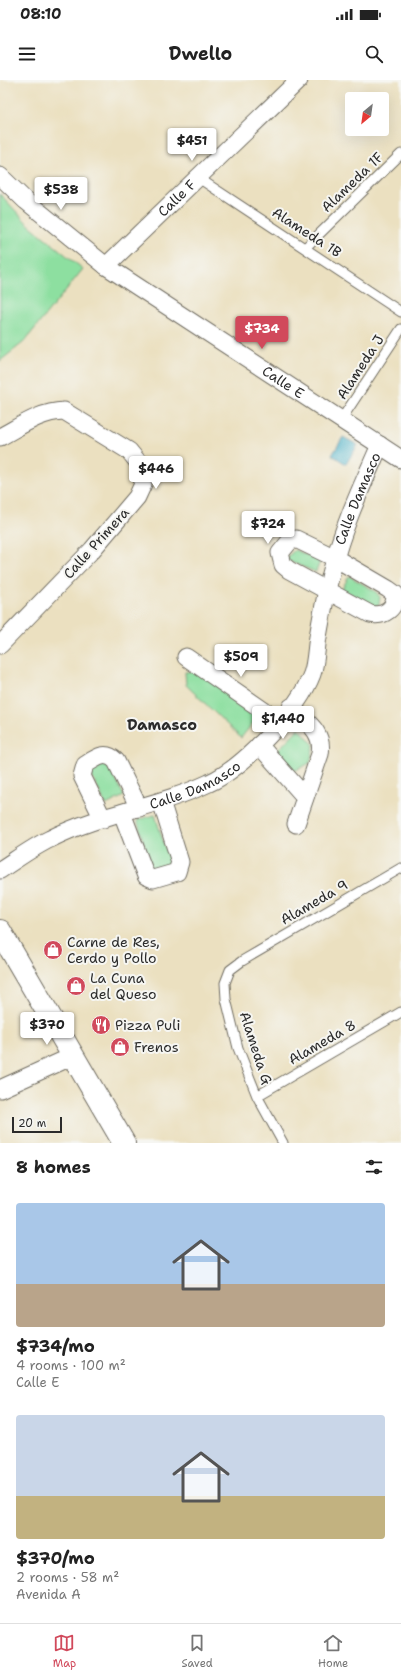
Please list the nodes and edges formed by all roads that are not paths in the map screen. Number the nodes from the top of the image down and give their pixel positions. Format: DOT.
graph roads {
  1 [pos="299,80"];
  2 [pos="401,154"];
  3 [pos="0,176"];
  4 [pos="197,177"];
  5 [pos="305,248"];
  6 [pos="106,266"];
  7 [pos="401,312"];
  8 [pos="401,329"];
  9 [pos="341,420"];
  10 [pos="0,438"];
  11 [pos="380,445"];
  12 [pos="401,459"];
  13 [pos="335,558"];
  14 [pos="327,590"];
  15 [pos="2,639"];
  16 [pos="186,657"];
  17 [pos="291,708"];
  18 [pos="280,722"];
  19 [pos="259,745"];
  20 [pos="305,797"];
  21 [pos="161,801"];
  22 [pos="139,808"];
  23 [pos="122,813"];
  24 [pos="103,819"];
  25 [pos="296,824"];
  26 [pos="401,868"];
  27 [pos="0,870"];
  28 [pos="2,940"];
  29 [pos="242,961"];
  30 [pos="401,1012"];
  31 [pos="73,1056"];
  32 [pos="0,1089"];
  33 [pos="257,1096"];
  34 [pos="124,1143"];
  35 [pos="283,1143"];
  1 -- 4 [label="street, Calle F"];
  2 -- 5 [label="lane, Alameda 1F"];
  3 -- 6 [label="street, Calle E"];
  4 -- 5 [label="lane, Alameda 1B"];
  4 -- 6 [label="street, Calle F"];
  5 -- 7 [label="lane, Alameda 1B"];
  6 -- 9 [label="street, Calle E"];
  8 -- 9 [label="lane, Alameda J"];
  9 -- 11 [label="street, Calle E"];
  10 -- 15 [label="street, Calle Primera"];
  11 -- 12 [label="street, Calle E"];
  11 -- 13 [label="street, Calle Damasco"];
  13 -- 14 [label="street, Calle Damasco"];
  13 -- 14 [label="street"];
  13 -- 14 [label="street"];
  14 -- 17 [label="street, Calle Damasco"];
  16 -- 18 [label="street"];
  17 -- 18 [label="street, Calle Damasco"];
  17 -- 20 [label="street"];
  18 -- 19 [label="street, Calle Damasco"];
  19 -- 20 [label="street"];
  19 -- 21 [label="street, Calle Damasco"];
  20 -- 25 [label="street"];
  21 -- 22 [label="street, Calle Damasco"];
  21 -- 23 [label="street"];
  22 -- 23 [label="street, Calle Damasco"];
  22 -- 24 [label="street"];
  23 -- 24 [label="street, Calle Damasco"];
  24 -- 27 [label="street, Calle Damasco"];
  26 -- 29 [label="lane, Alameda 9"];
  28 -- 31 [label="street"];
  29 -- 33 [label="lane, Alameda G"];
  30 -- 33 [label="lane, Alameda 8"];
  31 -- 32 [label="street"];
  31 -- 34 [label="street"];
  33 -- 35 [label="lane, Alameda G"];
}
